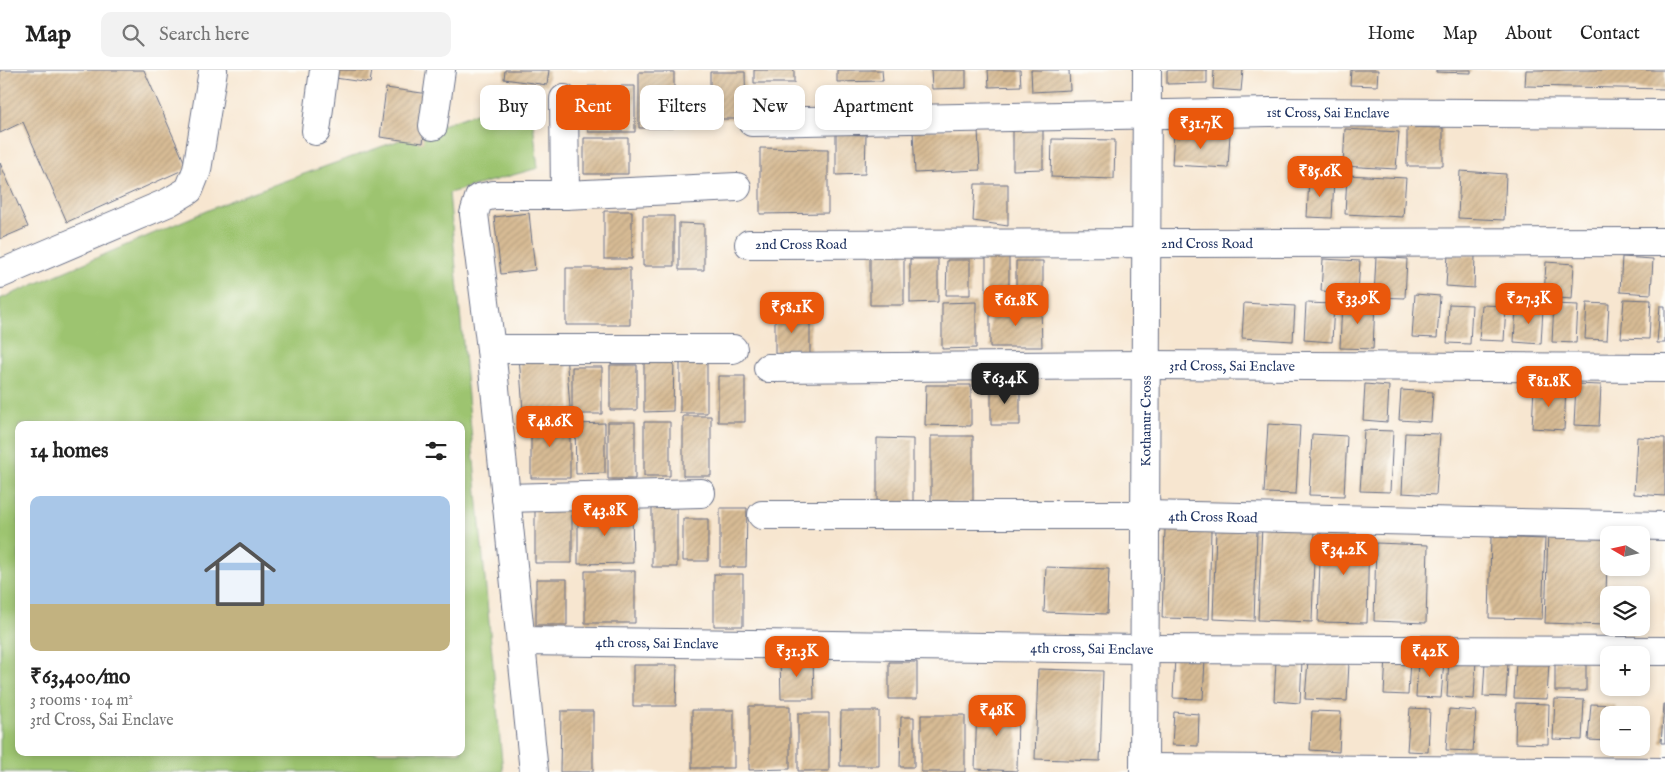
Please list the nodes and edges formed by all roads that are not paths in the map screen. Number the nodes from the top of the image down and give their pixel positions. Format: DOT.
graph roads {
  1 [pos="213,70"];
  2 [pos="324,70"];
  3 [pos="441,70"];
  4 [pos="1147,70"];
  5 [pos="1147,114"];
  6 [pos="1665,114"];
  7 [pos="805,121"];
  8 [pos="433,126"];
  9 [pos="564,130"];
  10 [pos="316,131"];
  11 [pos="737,187"];
  12 [pos="565,195"];
  13 [pos="1665,242"];
  14 [pos="1146,243"];
  15 [pos="749,244"];
  16 [pos="0,274"];
  17 [pos="491,349"];
  18 [pos="733,349"];
  19 [pos="1146,365"];
  20 [pos="768,368"];
  21 [pos="1665,368"];
  22 [pos="701,493"];
  23 [pos="506,498"];
  24 [pos="762,514"];
  25 [pos="1145,515"];
  26 [pos="1665,526"];
  27 [pos="520,641"];
  28 [pos="1144,649"];
  29 [pos="1665,651"];
  30 [pos="1144,770"];
  31 [pos="534,772"];
  32 [pos="1665,772"];
  1 -- 16 [label="street"];
  2 -- 10 [label="street"];
  3 -- 8 [label="street"];
  4 -- 5 [label="street, Kothanur Cross"];
  5 -- 6 [label="street, 1st Cross, Sai Enclave"];
  5 -- 7 [label="street, 1st Cross, Sai Enclave"];
  5 -- 14 [label="street, Kothanur Cross"];
  9 -- 12 [label="street"];
  11 -- 12 [label="street"];
  12 -- 17 [label="street"];
  13 -- 14 [label="street, 2nd Cross Road"];
  14 -- 15 [label="street, 2nd Cross Road"];
  14 -- 19 [label="street, Kothanur Cross"];
  17 -- 18 [label="street"];
  17 -- 23 [label="street"];
  19 -- 20 [label="street, 3rd Cross, Sai Enclave"];
  19 -- 21 [label="street, 3rd Cross, Sai Enclave"];
  19 -- 25 [label="street, Kothanur Cross"];
  22 -- 23 [label="street"];
  23 -- 27 [label="street"];
  24 -- 25 [label="street, 4th Cross Road"];
  25 -- 26 [label="street, 4th Cross Road"];
  25 -- 28 [label="street, Kothanur Cross"];
  27 -- 28 [label="street, 4th cross, Sai Enclave"];
  27 -- 31 [label="street"];
  28 -- 29 [label="street, 4th cross, Sai Enclave"];
  28 -- 30 [label="street, Kothanur Cross"];
  30 -- 32 [label="street"];
}
